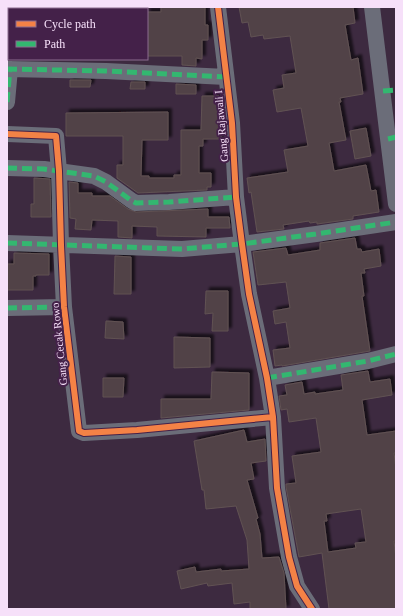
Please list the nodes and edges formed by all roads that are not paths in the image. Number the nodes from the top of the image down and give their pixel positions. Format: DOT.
graph roads {
  1 [pos="218,7"];
  2 [pos="372,7"];
  3 [pos="9,69"];
  4 [pos="226,77"];
  5 [pos="389,90"];
  6 [pos="7,102"];
  7 [pos="7,134"];
  8 [pos="392,138"];
  9 [pos="7,168"];
  10 [pos="59,171"];
  11 [pos="236,197"];
  12 [pos="396,204"];
  13 [pos="396,222"];
  14 [pos="7,243"];
  15 [pos="242,244"];
  16 [pos="61,245"];
  17 [pos="64,307"];
  18 [pos="7,308"];
  19 [pos="396,354"];
  20 [pos="267,378"];
  21 [pos="273,416"];
  22 [pos="312,609"];
  1 -- 4 [label="street, Gang Rajawali I"];
  2 -- 5 [label="street"];
  3 -- 4 [label="street"];
  3 -- 6 [label="street"];
  4 -- 11 [label="street, Gang Rajawali I"];
  5 -- 8 [label="street"];
  7 -- 10 [label="street, Gang Cecak Rowo"];
  8 -- 12 [label="street"];
  9 -- 10 [label="street"];
  10 -- 11 [label="street"];
  10 -- 16 [label="street, Gang Cecak Rowo"];
  11 -- 15 [label="street, Gang Rajawali I"];
  13 -- 15 [label="street"];
  14 -- 16 [label="street"];
  15 -- 16 [label="street"];
  15 -- 20 [label="street, Gang Rajawali I"];
  16 -- 17 [label="street, Gang Cecak Rowo"];
  17 -- 18 [label="street"];
  17 -- 21 [label="street, Gang Cecak Rowo"];
  19 -- 20 [label="street"];
  20 -- 21 [label="street, Gang Rajawali I"];
  21 -- 22 [label="street, Gang Rajawali I"];
}
